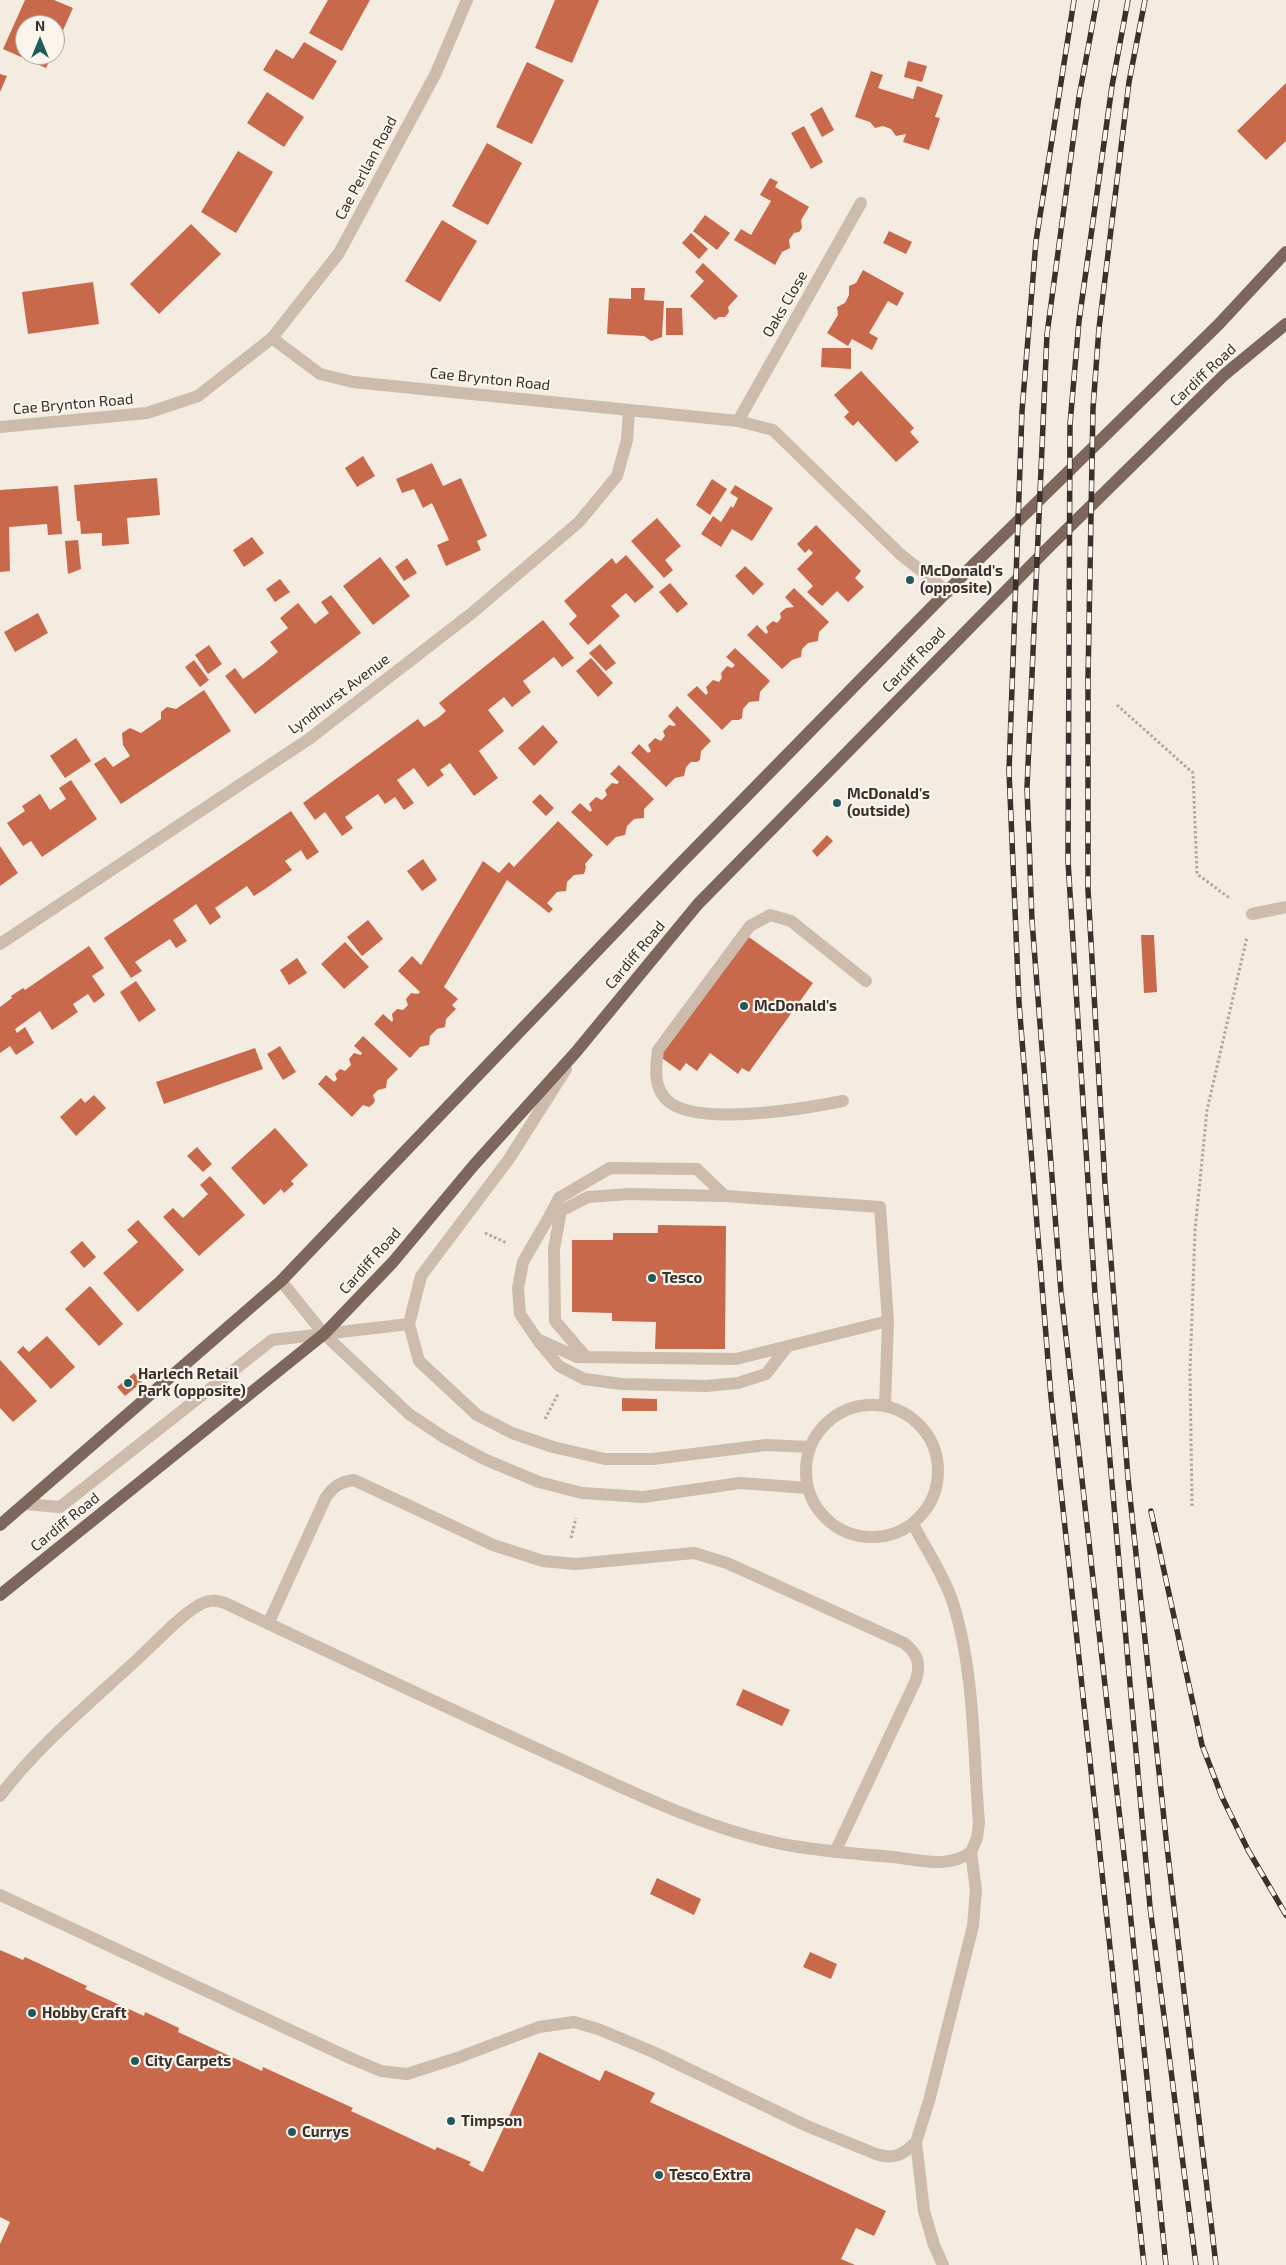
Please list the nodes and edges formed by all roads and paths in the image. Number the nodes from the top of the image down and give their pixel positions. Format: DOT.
graph roads {
  1 [pos="467,0"];
  2 [pos="861,203"];
  3 [pos="1286,252"];
  4 [pos="1286,324"];
  5 [pos="272,338"];
  6 [pos="628,410"];
  7 [pos="738,421"];
  8 [pos="0,427"];
  9 [pos="948,592"];
  10 [pos="1117,704"];
  11 [pos="1286,907"];
  12 [pos="1252,914"];
  13 [pos="0,944"];
  14 [pos="866,981"];
  15 [pos="576,1052"];
  16 [pos="843,1101"];
  17 [pos="725,1196"];
  18 [pos="561,1210"];
  19 [pos="548,1217"];
  20 [pos="462,1223"];
  21 [pos="528,1252"];
  22 [pos="281,1281"];
  23 [pos="888,1321"];
  24 [pos="409,1324"];
  25 [pos="324,1334"];
  26 [pos="537,1339"];
  27 [pos="787,1347"];
  28 [pos="586,1357"];
  29 [pos="570,1371"];
  30 [pos="885,1405"];
  31 [pos="534,1440"];
  32 [pos="810,1447"];
  33 [pos="808,1488"];
  34 [pos="582,1493"];
  35 [pos="24,1504"];
  36 [pos="1192,1506"];
  37 [pos="913,1524"];
  38 [pos="0,1525"];
  39 [pos="564,1563"];
  40 [pos="0,1595"];
  41 [pos="268,1624"];
  42 [pos="0,1796"];
  43 [pos="835,1852"];
  44 [pos="971,1852"];
  45 [pos="0,1895"];
  46 [pos="916,2142"];
  47 [pos="943,2265"];
  1 -- 5 [label="street, Cae Perllan Road"];
  2 -- 7 [label="street, Oaks Close"];
  3 -- 9 [label="main road, Cardiff Road"];
  4 -- 15 [label="main road, Cardiff Road"];
  5 -- 6 [label="street, Cae Brynton Road"];
  5 -- 8 [label="street, Cae Brynton Road"];
  6 -- 7 [label="street, Cae Brynton Road"];
  6 -- 13 [label="street, Lyndhurst Avenue"];
  7 -- 9 [label="street, Cae Brynton Road"];
  9 -- 22 [label="main road, Cardiff Road"];
  10 -- 12 [label="path"];
  11 -- 12 [label="street"];
  12 -- 36 [label="path"];
  14 -- 16 [label="street"];
  15 -- 20 [label="street"];
  15 -- 25 [label="main road, Cardiff Road"];
  17 -- 18 [label="street"];
  17 -- 19 [label="street"];
  17 -- 23 [label="street"];
  18 -- 19 [label="street"];
  18 -- 28 [label="street"];
  19 -- 21 [label="street"];
  20 -- 21 [label="path"];
  20 -- 24 [label="street"];
  21 -- 26 [label="street"];
  22 -- 25 [label="street"];
  22 -- 35 [label="main road, Cardiff Road"];
  23 -- 27 [label="street"];
  23 -- 30 [label="street"];
  24 -- 25 [label="street"];
  24 -- 31 [label="street"];
  25 -- 34 [label="street"];
  25 -- 35 [label="street"];
  25 -- 40 [label="main road, Cardiff Road"];
  26 -- 28 [label="street"];
  26 -- 29 [label="street"];
  27 -- 28 [label="street"];
  27 -- 29 [label="street"];
  29 -- 31 [label="path"];
  30 -- 32 [label="street"];
  30 -- 37 [label="street"];
  31 -- 32 [label="street"];
  32 -- 33 [label="street"];
  33 -- 34 [label="street"];
  33 -- 37 [label="street"];
  34 -- 39 [label="path"];
  35 -- 38 [label="main road, Cardiff Road"];
  37 -- 44 [label="street"];
  39 -- 41 [label="street"];
  39 -- 43 [label="street"];
  41 -- 42 [label="street"];
  41 -- 43 [label="street"];
  43 -- 44 [label="street"];
  44 -- 46 [label="street"];
  45 -- 46 [label="street"];
  46 -- 47 [label="street"];
}
